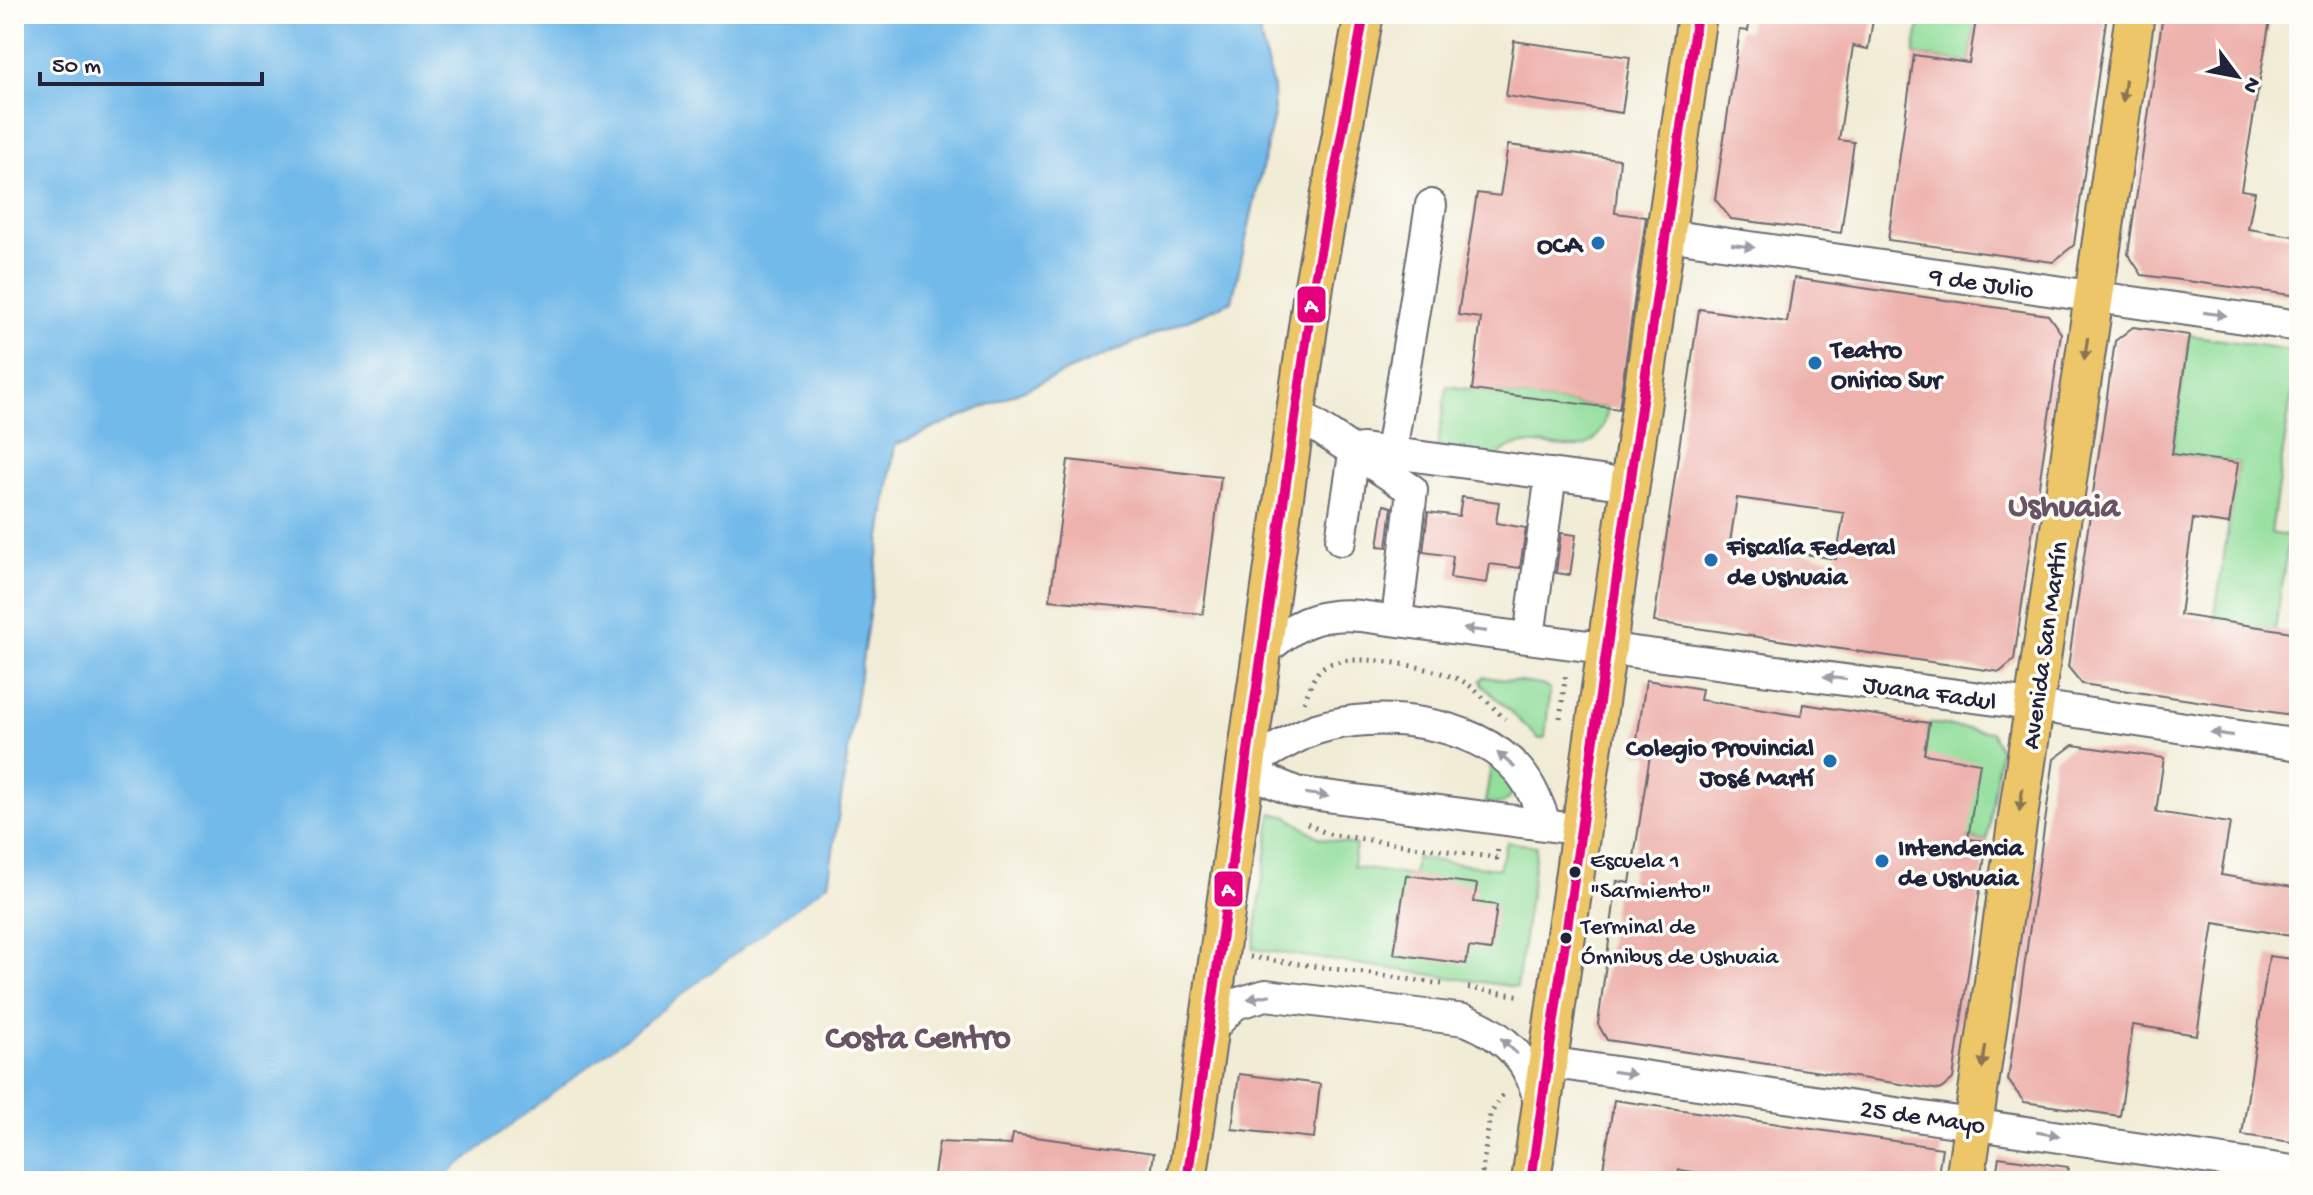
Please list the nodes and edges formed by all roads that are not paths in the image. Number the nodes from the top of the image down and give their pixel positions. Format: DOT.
graph roads {
  1 [pos="1364,14"];
  2 [pos="1697,14"];
  3 [pos="2135,14"];
  4 [pos="1431,205"];
  5 [pos="1666,235"];
  6 [pos="2094,297"];
  7 [pos="2299,326"];
  8 [pos="1296,413"];
  9 [pos="1391,452"];
  10 [pos="1357,453"];
  11 [pos="1551,474"];
  12 [pos="1631,485"];
  13 [pos="1341,540"];
  14 [pos="1397,620"];
  15 [pos="1529,637"];
  16 [pos="1608,648"];
  17 [pos="1261,655"];
  18 [pos="2035,706"];
  19 [pos="2299,745"];
  20 [pos="1246,766"];
  21 [pos="1564,828"];
  22 [pos="1208,1032"];
  23 [pos="1531,1056"];
  24 [pos="1974,1123"];
  25 [pos="2299,1172"];
  26 [pos="1187,1181"];
  27 [pos="1531,1181"];
  28 [pos="1965,1181"];
  1 -- 8 [label="main road"];
  2 -- 5 [label="main road"];
  3 -- 6 [label="main road, Avenida San Martín, one-way"];
  4 -- 9 [label="street"];
  5 -- 6 [label="street, 9 de Julio, one-way"];
  5 -- 12 [label="main road"];
  6 -- 7 [label="street, 9 de Julio, one-way"];
  6 -- 18 [label="main road, Avenida San Martín, one-way"];
  8 -- 10 [label="street"];
  8 -- 17 [label="main road"];
  9 -- 10 [label="street"];
  9 -- 11 [label="street"];
  10 -- 13 [label="street"];
  10 -- 14 [label="street"];
  11 -- 12 [label="street"];
  11 -- 15 [label="street"];
  12 -- 16 [label="main road"];
  15 -- 14 [label="street, Juana Fadul, one-way"];
  14 -- 17 [label="street, Juana Fadul"];
  15 -- 16 [label="street, Juana Fadul"];
  18 -- 16 [label="street, Juana Fadul, one-way"];
  16 -- 21 [label="main road"];
  17 -- 20 [label="main road"];
  19 -- 18 [label="street, Juana Fadul, one-way"];
  18 -- 24 [label="main road, Avenida San Martín, one-way"];
  20 -- 21 [label="street, one-way"];
  21 -- 20 [label="street, one-way"];
  20 -- 22 [label="main road"];
  21 -- 23 [label="main road"];
  23 -- 22 [label="street, 25 de Mayo, one-way"];
  22 -- 26 [label="main road"];
  23 -- 24 [label="street, 25 de Mayo, one-way"];
  23 -- 27 [label="main road"];
  24 -- 25 [label="street, 25 de Mayo, one-way"];
  24 -- 28 [label="main road, Avenida San Martín"];
}
